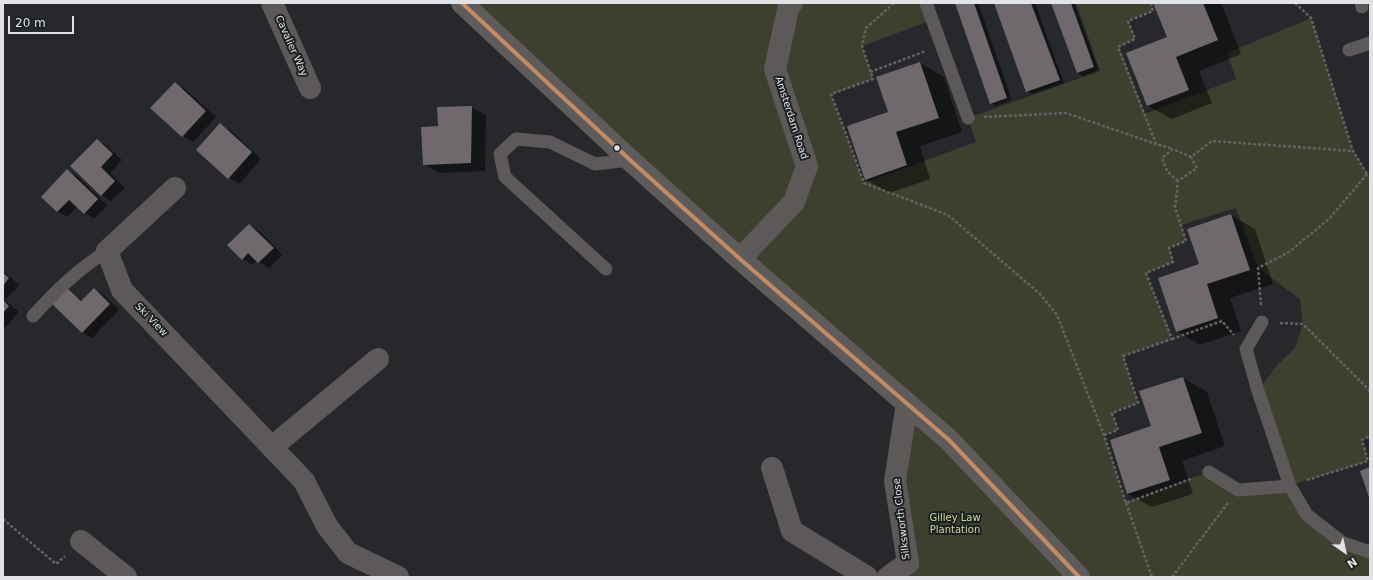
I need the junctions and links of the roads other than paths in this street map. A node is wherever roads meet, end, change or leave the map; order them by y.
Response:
1 (272, 3) edge
2 (462, 3) edge
3 (792, 3) edge
4 (926, 3) edge
5 (1370, 43) edge
6 (1349, 50) dead end
7 (310, 88) dead end
8 (968, 118) road end
9 (630, 160) junction
10 (175, 188) dead end
11 (107, 250) junction
12 (740, 259) junction
13 (606, 269) dead end
14 (33, 316) dead end
15 (1262, 322) road end
16 (378, 359) dead end
17 (907, 403) junction
18 (272, 447) junction
19 (772, 468) dead end
20 (1210, 472) road end
21 (1290, 486) junction
22 (81, 541) road end
23 (1370, 552) edge
24 (126, 577) edge
25 (398, 577) edge
26 (866, 577) edge
27 (888, 577) edge
28 (1079, 577) edge

1 - 7 street, Cavalier Way
2 - 9 street
3 - 12 street, Amsterdam Road
4 - 8 lane
5 - 6 lane
9 - 12 street
9 - 13 lane
10 - 11 street
11 - 14 lane
11 - 18 street, Ski View
12 - 17 street
15 - 21 lane
16 - 18 street
17 - 27 street, Silksworth Close
17 - 28 street
18 - 25 street, Ski View
19 - 26 street
20 - 21 lane
21 - 23 lane
22 - 24 street

